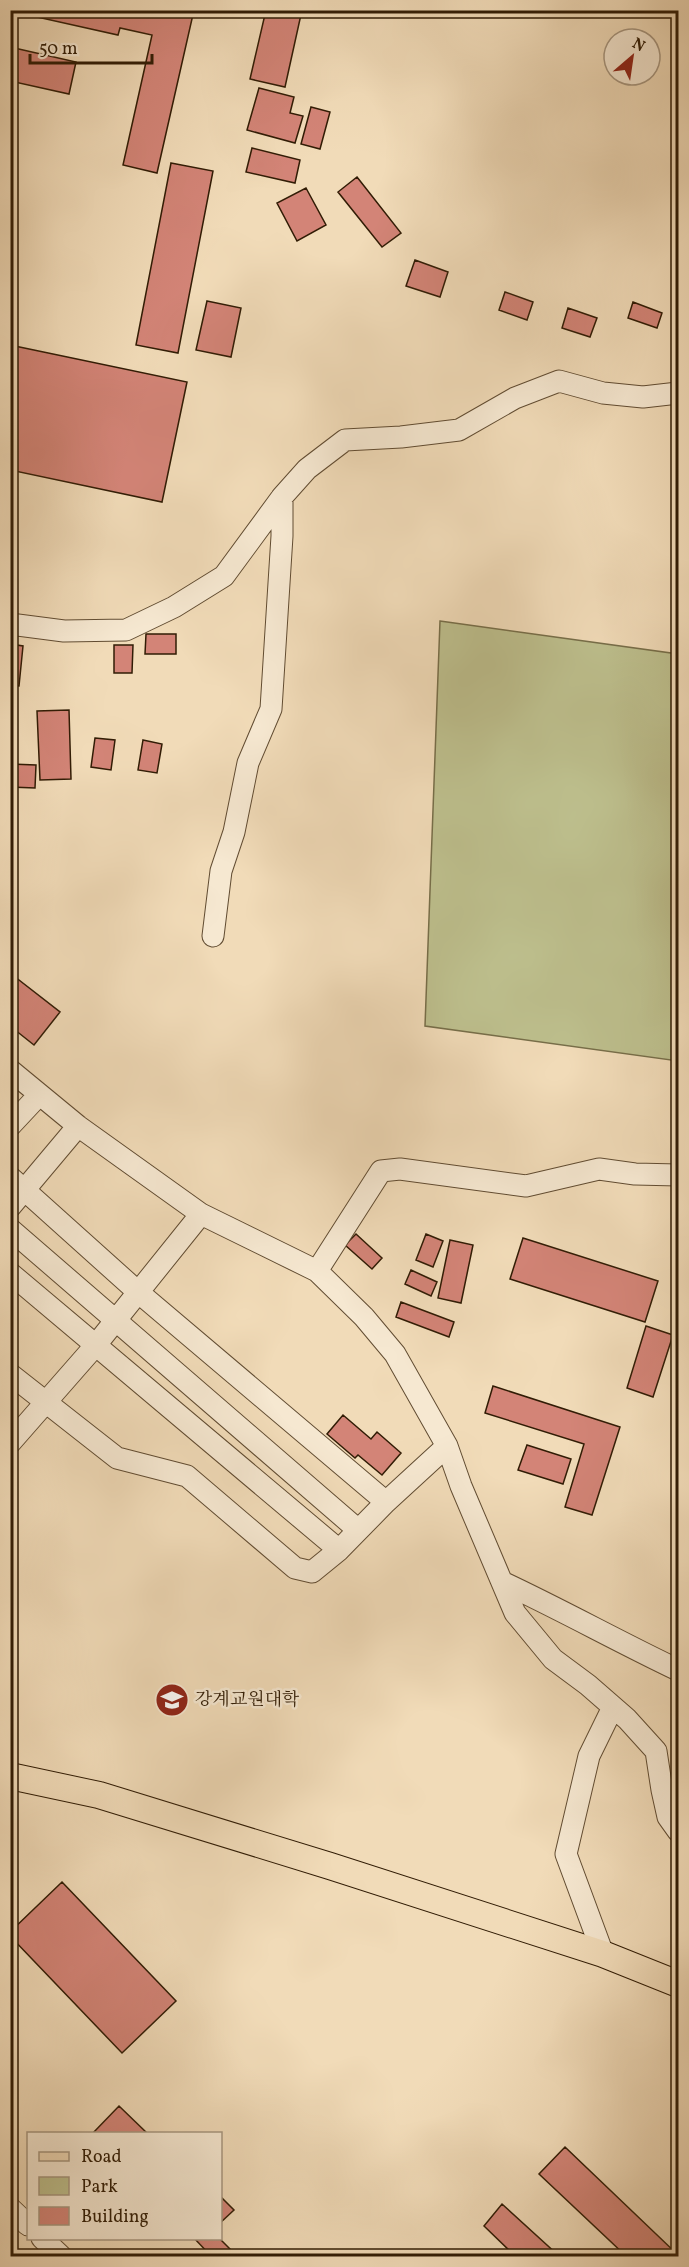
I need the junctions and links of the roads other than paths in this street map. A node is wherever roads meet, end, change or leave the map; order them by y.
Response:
1 (678, 393) edge
2 (282, 497) junction
3 (10, 624) edge
4 (213, 936) dead end
5 (10, 1070) edge
6 (39, 1095) junction
7 (10, 1126) edge
8 (78, 1126) junction
9 (678, 1175) edge
10 (18, 1183) edge
11 (10, 1207) edge
12 (201, 1214) junction
13 (10, 1229) edge
14 (318, 1271) junction
15 (10, 1273) edge
16 (138, 1292) junction
17 (116, 1321) junction
18 (95, 1346) junction
19 (10, 1374) edge
20 (45, 1403) junction
21 (10, 1443) edge
22 (447, 1446) junction
23 (386, 1502) junction
24 (357, 1529) junction
25 (339, 1550) junction
26 (502, 1582) junction
27 (678, 1670) edge
28 (613, 1707) junction
29 (10, 1776) edge
30 (678, 1831) edge
31 (603, 1954) junction
32 (678, 1984) edge
33 (10, 2208) edge
34 (27, 2224) edge
35 (44, 2240) edge
36 (61, 2256) edge

1 - 2 street
2 - 3 street
2 - 4 street
5 - 6 street
6 - 7 street
6 - 8 street
8 - 10 street
8 - 12 street
9 - 14 street
10 - 11 street
10 - 16 street
12 - 14 street
12 - 16 street
13 - 17 street
14 - 22 street
15 - 18 street
16 - 17 street
16 - 23 street
17 - 18 street
17 - 24 street
18 - 20 street
18 - 25 street
19 - 20 street
20 - 21 street
20 - 25 street
22 - 23 street
22 - 26 street
23 - 24 street
24 - 25 street
26 - 27 street
26 - 28 street
28 - 30 street
28 - 31 street
29 - 31 main road
31 - 32 main road
33 - 34 street
35 - 36 street

